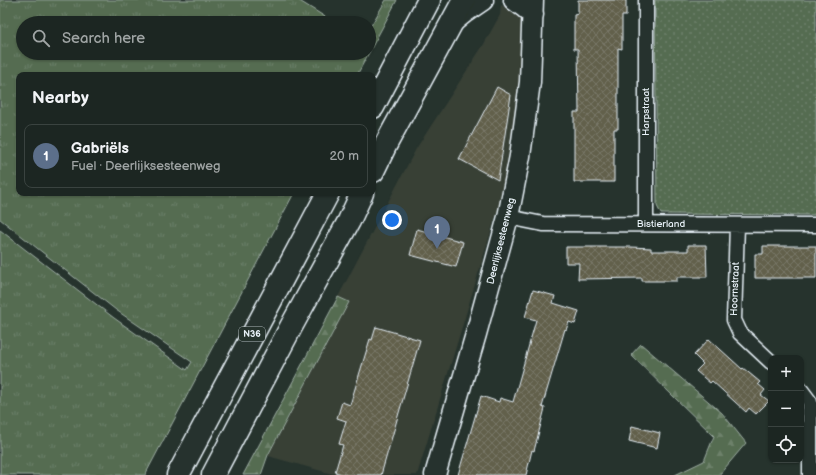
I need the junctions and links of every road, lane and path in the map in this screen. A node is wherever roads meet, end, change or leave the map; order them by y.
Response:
1 (429, 0) edge
2 (464, 0) edge
3 (483, 0) edge
4 (514, 0) edge
5 (646, 0) edge
6 (533, 7) edge
7 (452, 22) junction
8 (376, 101) edge
9 (376, 165) edge
10 (326, 196) edge
11 (361, 196) edge
12 (508, 217) junction
13 (646, 224) junction
14 (737, 225) junction
15 (816, 225) edge
16 (768, 359) edge
17 (802, 391) edge
18 (178, 475) edge
19 (213, 475) edge
20 (435, 475) edge
21 (810, 475) edge

1 - 8 main road
2 - 7 main road
3 - 7 main road
4 - 6 main road
5 - 13 street, Harpstraat
6 - 12 main road, Deerlijksesteenweg
7 - 9 main road
10 - 18 main road, N36
11 - 19 main road
12 - 13 street, Bistierland
12 - 20 main road, Deerlijksesteenweg
13 - 14 street, Bistierland
14 - 15 street, Bistierland
14 - 16 street, Hoornstraat
17 - 21 street

